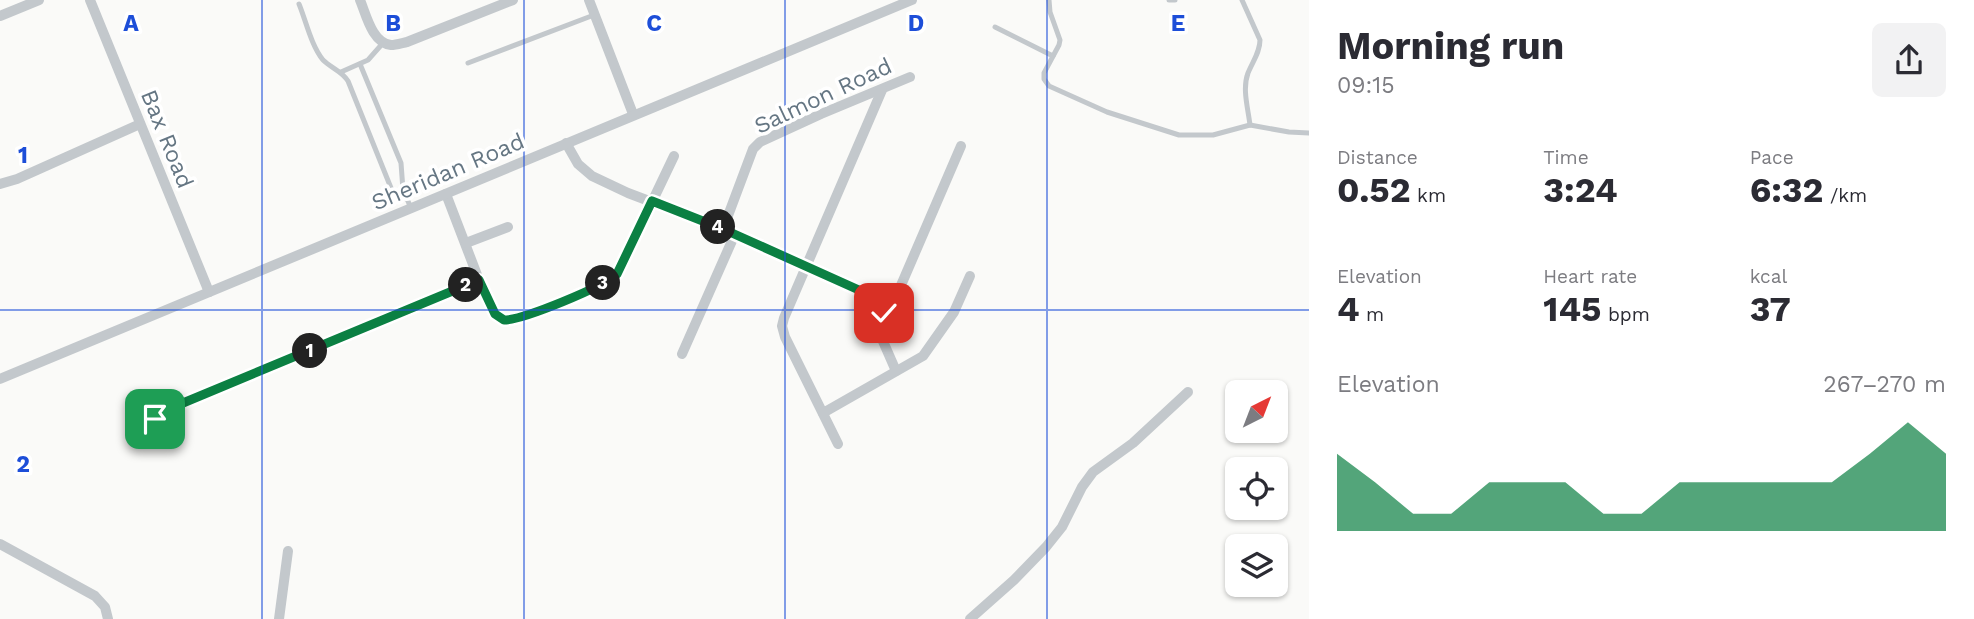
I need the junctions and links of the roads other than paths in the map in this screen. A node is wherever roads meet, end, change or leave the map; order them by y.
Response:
1 (40, 0) edge
2 (90, 0) edge
3 (360, 0) edge
4 (513, 0) edge
5 (589, 0) edge
6 (912, 0) edge
7 (1049, 0) edge
8 (1169, 0) edge
9 (1175, 0) edge
10 (1241, 0) edge
11 (299, 4) dead end
12 (594, 15) junction
13 (0, 16) edge
14 (995, 27) dead end
15 (383, 43) junction
16 (1053, 56) junction
17 (468, 63) dead end
18 (360, 64) junction
19 (341, 72) junction
20 (910, 77) dead end
21 (882, 90) junction
22 (633, 114) junction
23 (141, 124) junction
24 (1250, 125) junction
25 (1309, 133) edge
26 (566, 143) junction
27 (961, 146) dead end
28 (674, 156) dead end
29 (0, 184) edge
30 (403, 190) junction
31 (446, 194) junction
32 (652, 201) junction
33 (411, 209) junction
34 (508, 227) dead end
35 (723, 229) junction
36 (735, 234) junction
37 (466, 243) junction
38 (805, 267) junction
39 (970, 276) dead end
40 (479, 280) junction
41 (209, 292) junction
42 (890, 304) junction
43 (682, 354) dead end
44 (896, 371) junction
45 (0, 379) edge
46 (1188, 392) dead end
47 (823, 413) junction
48 (141, 432) dead end
49 (838, 444) dead end
50 (0, 544) edge
51 (288, 551) dead end
52 (975, 617) edge
53 (108, 619) edge
54 (279, 619) edge

1 - 13 street
2 - 23 street, Bax Road
3 - 15 street
4 - 15 street
5 - 12 street
6 - 22 street, Sheridan Road
7 - 16 lane
8 - 9 lane
10 - 24 lane
11 - 19 lane
12 - 17 lane
12 - 22 street
14 - 16 lane
15 - 18 lane
16 - 24 lane
18 - 19 lane
18 - 30 lane
19 - 30 lane
20 - 21 street, Salmon Road
21 - 35 street, Salmon Road
21 - 38 street
22 - 26 street, Sheridan Road
23 - 29 street
23 - 41 street, Bax Road
24 - 25 lane
26 - 31 street, Sheridan Road
26 - 32 street
27 - 42 street
28 - 32 street
30 - 33 lane
31 - 33 street, Sheridan Road
31 - 37 street
32 - 35 street
32 - 40 street
33 - 41 street, Sheridan Road
34 - 37 street
35 - 36 street
36 - 38 street
36 - 43 street
37 - 40 street
38 - 42 street
38 - 47 street
39 - 44 street
40 - 48 street
41 - 45 street, Sheridan Road
42 - 44 street
44 - 47 street
46 - 52 street
47 - 49 street
50 - 53 street
51 - 54 street

